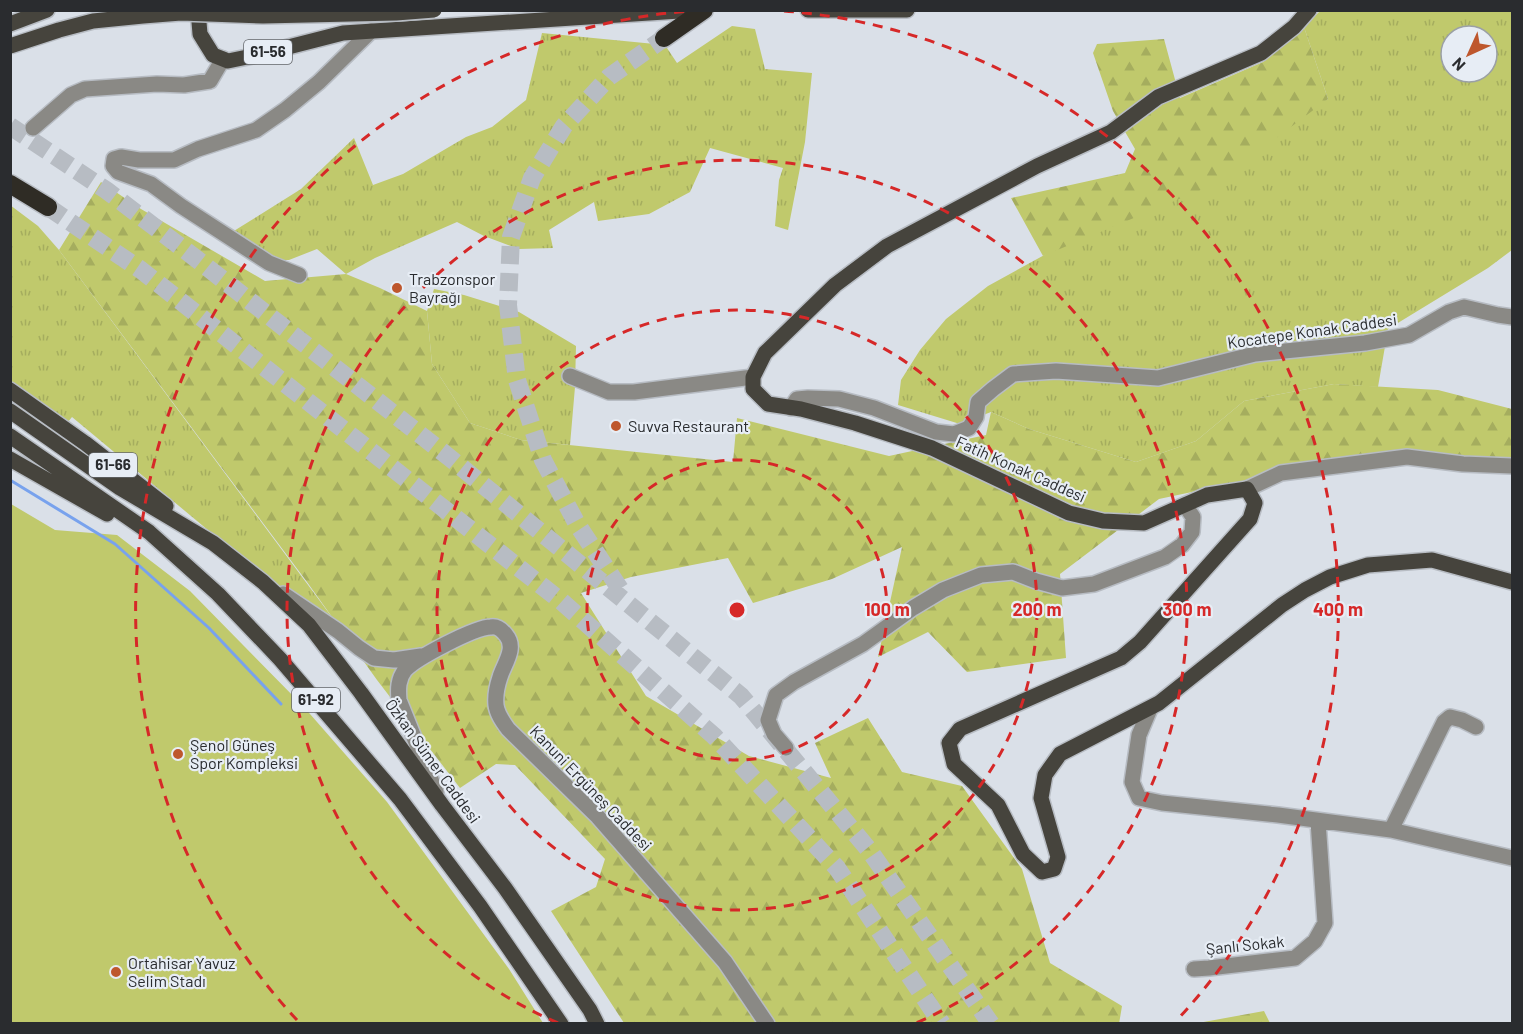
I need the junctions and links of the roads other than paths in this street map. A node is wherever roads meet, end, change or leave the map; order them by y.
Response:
1 (47, 10) edge
2 (198, 10) edge
3 (434, 10) edge
4 (695, 10) edge
5 (704, 10) edge
6 (808, 10) edge
7 (907, 10) edge
8 (1309, 10) edge
9 (841, 11) edge
10 (10, 24) edge
11 (371, 31) junction
12 (664, 38) tunnel mouth
13 (10, 46) edge
14 (223, 60) junction
15 (33, 128) dead end
16 (10, 184) edge
17 (48, 207) tunnel mouth
18 (299, 275) dead end
19 (1512, 317) edge
20 (570, 376) dead end
21 (753, 377) junction
22 (10, 390) edge
23 (791, 408) junction
24 (10, 411) edge
25 (10, 435) edge
26 (10, 459) edge
27 (1512, 466) edge
28 (1247, 489) junction
29 (1185, 505) junction
30 (213, 543) junction
31 (263, 582) junction
32 (1512, 582) edge
33 (218, 594) junction
34 (424, 656) junction
35 (1150, 709) junction
36 (1476, 728) dead end
37 (786, 748) dead end
38 (442, 806) junction
39 (1318, 821) junction
40 (1391, 830) junction
41 (1512, 858) edge
42 (1194, 969) dead end
43 (561, 1023) edge
44 (597, 1023) edge
45 (767, 1023) edge

1 - 10 main road
2 - 14 main road, 61-56
3 - 13 main road, bridge
4 - 11 main road, 61-56
5 - 12 highway
6 - 9 main road
7 - 9 main road
8 - 21 main road
11 - 14 main road, 61-56
11 - 18 street
14 - 15 street
16 - 17 highway
19 - 23 street, Kocatepe Konak Caddesi
20 - 21 street
21 - 23 main road, Fatih Konak Caddesi
22 - 30 main road, Özkan Sümer Caddesi / 61-66
23 - 29 main road, Fatih Konak Caddesi
24 - 30 main road, Özkan Sümer Caddesi / 61-92
25 - 33 main road, 61-92
26 - 33 main road, 61-92
27 - 28 street
28 - 29 main road, Fatih Konak Caddesi
28 - 35 main road
29 - 37 street
30 - 31 main road, Özkan Sümer Caddesi / 61-92
31 - 34 street
31 - 38 main road, Özkan Sümer Caddesi / 61-92
32 - 35 main road
33 - 43 main road, 61-92
34 - 38 street
34 - 45 street, Kanuni Ergüneş Caddesi
35 - 39 street
36 - 40 street
38 - 44 main road, Özkan Sümer Caddesi / 61-92
39 - 40 street
39 - 42 street, Şanlı Sokak
40 - 41 street

